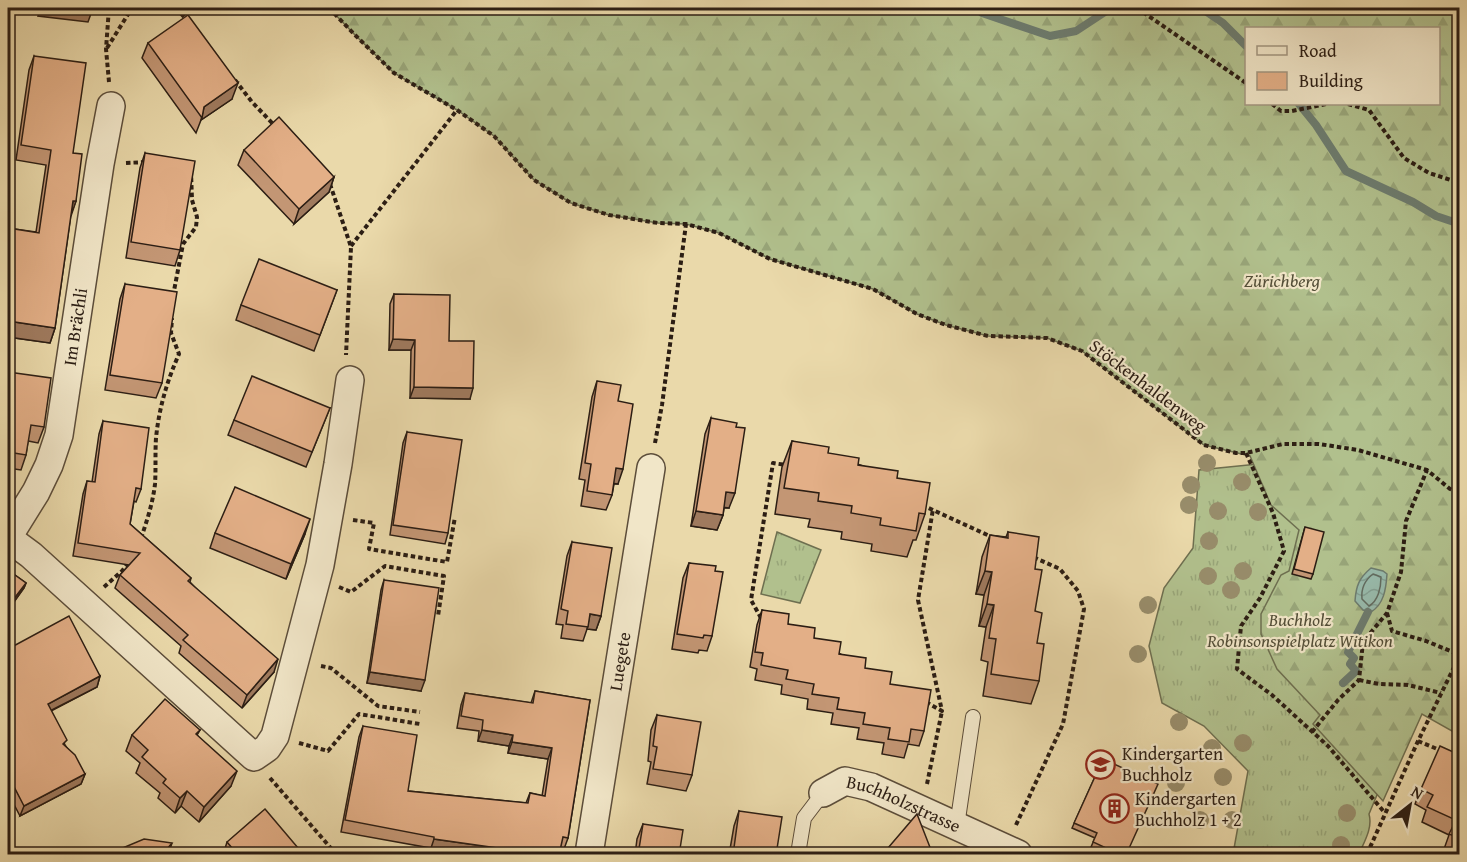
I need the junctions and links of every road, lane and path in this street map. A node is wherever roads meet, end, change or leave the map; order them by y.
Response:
1 (109, 8) edge
2 (132, 8) edge
3 (177, 8) edge
4 (329, 8) edge
5 (1137, 8) edge
6 (192, 27) edge
7 (106, 49) junction
8 (230, 74) edge
9 (1245, 82) edge
10 (1273, 105) edge
11 (1317, 105) edge
12 (1352, 105) edge
13 (111, 106) joint
14 (457, 110) junction
15 (276, 127) edge
16 (148, 162) edge
17 (100, 164) junction
18 (185, 166) edge
19 (323, 176) edge
20 (1460, 183) edge
21 (686, 224) junction
22 (351, 247) junction
23 (173, 305) edge
24 (172, 314) edge
25 (350, 380) joint
26 (1246, 453) junction
27 (793, 466) edge
28 (651, 468) joint
29 (1427, 470) junction
30 (1460, 493) edge
31 (918, 504) edge
32 (933, 509) junction
33 (455, 517) edge
34 (328, 527) junction
35 (8, 538) edge
36 (996, 539) edge
37 (138, 545) edge
38 (135, 554) edge
39 (1028, 554) edge
40 (320, 566) junction
41 (85, 603) junction
42 (1386, 613) junction
43 (438, 616) edge
44 (763, 622) edge
45 (1460, 655) edge
46 (292, 674) junction
47 (1359, 680) junction
48 (1441, 693) junction
49 (922, 700) edge
50 (942, 711) junction
51 (420, 712) dead end
52 (973, 717) dead end
53 (420, 724) dead end
54 (1312, 732) junction
55 (275, 736) junction
56 (1418, 741) junction
57 (1449, 753) edge
58 (254, 757) junction
59 (822, 792) joint
60 (922, 810) junction
61 (1385, 813) junction
62 (957, 826) junction
63 (1012, 851) edge
64 (336, 855) edge
65 (589, 855) edge
66 (798, 855) edge
67 (1367, 855) edge

1 - 7 path
2 - 7 path
3 - 6 path
4 - 14 path, Stöckenhaldenweg
5 - 9 path
7 - 13 path
8 - 15 path
10 - 11 path
12 - 20 path
13 - 17 street, Im Brächli
14 - 21 path, Stöckenhaldenweg
14 - 22 path
16 - 17 path
17 - 35 street, Im Brächli
18 - 23 path
19 - 22 path
21 - 26 path, Stöckenhaldenweg
21 - 28 path
22 - 25 path
24 - 37 path
25 - 34 street
26 - 29 path, Stöckenhaldenweg
26 - 54 path
27 - 44 path
28 - 65 street, Luegete
29 - 30 path, Stöckenhaldenweg
29 - 42 path
31 - 32 path
32 - 36 path
32 - 50 path
33 - 34 path
34 - 40 street
35 - 41 street, Im Brächli
38 - 41 path
39 - 63 path
40 - 43 path
40 - 46 street
41 - 58 street, Im Brächli
42 - 45 path
42 - 47 path
45 - 48 path
46 - 51 path
46 - 55 street
47 - 48 path
47 - 54 path
48 - 56 path
49 - 50 path
50 - 60 path
52 - 62 lane
53 - 55 path
54 - 61 path
55 - 58 street
56 - 57 path
56 - 61 path
58 - 64 path
59 - 60 street, Buchholzstrasse
59 - 66 lane
60 - 62 street, Buchholzstrasse
61 - 67 path
62 - 63 street, Buchholzstrasse

